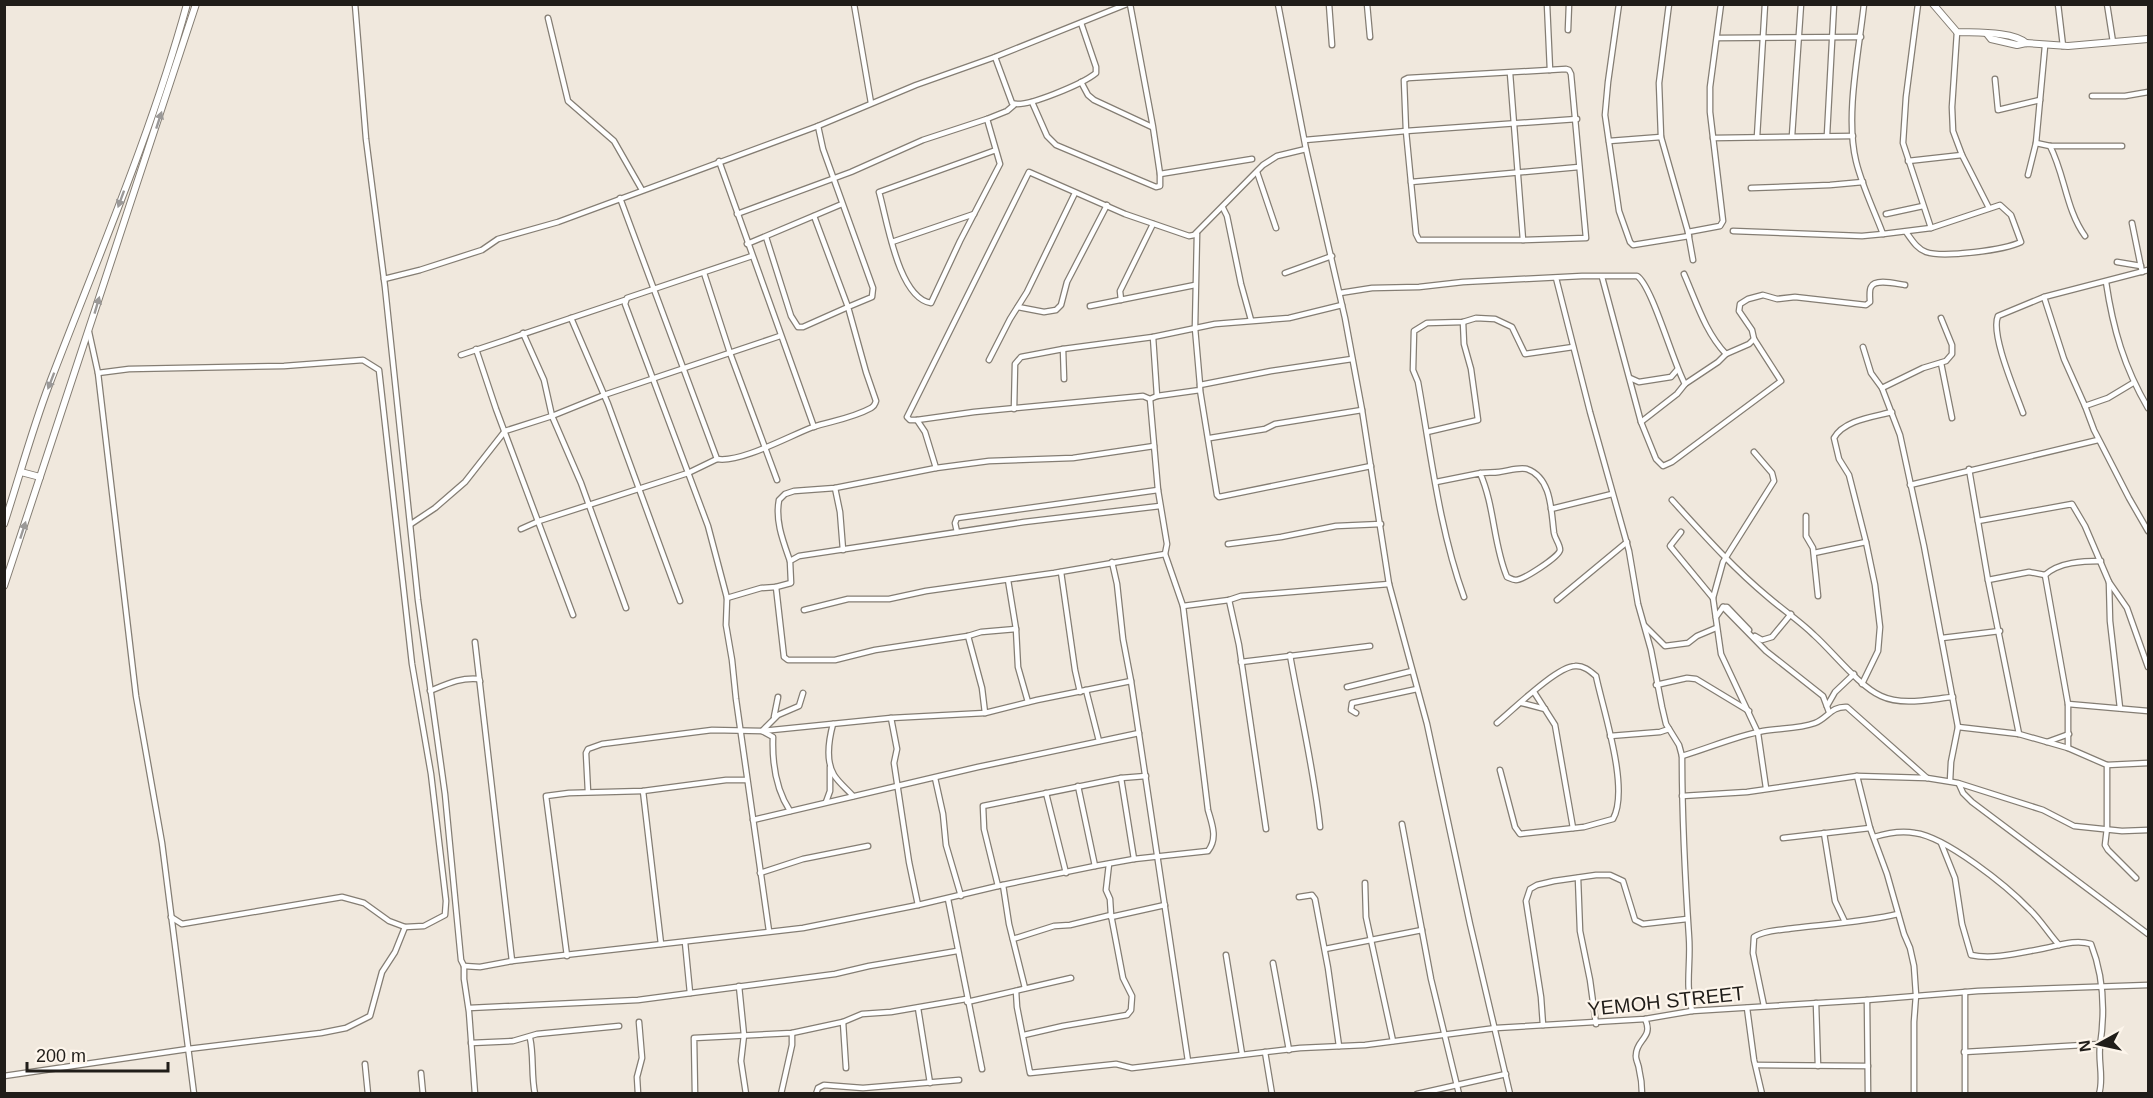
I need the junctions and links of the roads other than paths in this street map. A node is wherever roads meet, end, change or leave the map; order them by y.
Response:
1 (187, 4) edge
2 (196, 4) edge
3 (355, 4) edge
4 (854, 4) edge
5 (1128, 4) edge
6 (1278, 4) edge
7 (1329, 4) edge
8 (1367, 4) edge
9 (1547, 4) edge
10 (1569, 4) edge
11 (1619, 4) edge
12 (1669, 4) edge
13 (1721, 4) edge
14 (1765, 4) edge
15 (1801, 4) edge
16 (1834, 4) edge
17 (1864, 4) edge
18 (1918, 4) edge
19 (1933, 4) edge
20 (2058, 4) edge
21 (2107, 4) edge
22 (548, 18) dead end
23 (1081, 23) junction
24 (1568, 30) dead end
25 (1957, 32) junction
26 (1370, 37) dead end
27 (1762, 37) junction
28 (1799, 37) junction
29 (1832, 37) junction
30 (1861, 37) junction
31 (1717, 38) junction
32 (2148, 39) edge
33 (2113, 42) junction
34 (1332, 45) dead end
35 (2045, 46) junction
36 (2063, 46) junction
37 (995, 57) junction
38 (1550, 70) junction
39 (1510, 73) junction
40 (1995, 79) dead end
41 (1081, 82) junction
42 (2148, 92) edge
43 (2092, 96) dead end
44 (2040, 100) junction
45 (1032, 102) junction
46 (871, 103) junction
47 (1014, 105) junction
48 (987, 119) junction
49 (1577, 119) junction
50 (1514, 124) junction
51 (818, 126) junction
52 (1152, 127) junction
53 (1406, 130) junction
54 (1827, 135) junction
55 (1792, 136) junction
56 (1853, 136) junction
57 (1757, 137) junction
58 (1661, 138) junction
59 (1713, 138) junction
60 (1305, 140) junction
61 (1609, 141) junction
62 (2036, 143) junction
63 (2050, 146) junction
64 (2122, 146) dead end
65 (1306, 149) junction
66 (996, 150) junction
67 (1962, 155) junction
68 (1252, 159) dead end
69 (719, 161) junction
70 (1908, 161) junction
71 (1579, 166) junction
72 (1257, 172) junction
73 (1518, 173) junction
74 (1160, 174) junction
75 (2028, 175) dead end
76 (833, 177) junction
77 (1411, 182) junction
78 (1863, 182) junction
79 (1751, 188) dead end
80 (642, 190) junction
81 (1075, 193) junction
82 (620, 198) junction
83 (843, 204) junction
84 (1107, 205) junction
85 (1923, 206) junction
86 (1223, 208) junction
87 (1989, 208) junction
88 (737, 214) junction
89 (974, 214) junction
90 (1886, 214) dead end
91 (814, 216) junction
92 (2132, 223) dead end
93 (1153, 224) junction
94 (1276, 228) dead end
95 (1931, 228) junction
96 (1733, 231) dead end
97 (1906, 232) junction
98 (1197, 234) junction
99 (1689, 234) junction
100 (1883, 234) junction
101 (2085, 236) dead end
102 (766, 237) junction
103 (1523, 240) junction
104 (892, 242) junction
105 (747, 244) junction
106 (752, 256) junction
107 (1332, 256) junction
108 (1694, 260) dead end
109 (2117, 262) dead end
110 (2141, 269) junction
111 (2148, 270) edge
112 (704, 273) junction
113 (1285, 273) dead end
114 (1684, 274) dead end
115 (1602, 277) junction
116 (1556, 278) junction
117 (384, 279) junction
118 (2106, 282) junction
119 (1195, 285) junction
120 (1905, 285) dead end
121 (652, 289) junction
122 (1340, 293) junction
123 (2044, 297) junction
124 (625, 300) junction
125 (1121, 300) junction
126 (1342, 305) junction
127 (1090, 306) dead end
128 (849, 307) junction
129 (1018, 308) junction
130 (571, 318) junction
131 (1941, 318) dead end
132 (1251, 320) junction
133 (1463, 322) junction
134 (1195, 328) junction
135 (89, 332) junction
136 (523, 333) junction
137 (780, 336) junction
138 (1153, 338) junction
139 (1754, 339) junction
140 (1573, 347) junction
141 (1863, 347) dead end
142 (476, 349) junction
143 (1063, 349) junction
144 (730, 353) junction
145 (1726, 354) junction
146 (461, 355) dead end
147 (1352, 359) junction
148 (989, 360) dead end
149 (1941, 363) junction
150 (682, 369) junction
151 (1677, 370) junction
152 (98, 373) junction
153 (1630, 378) junction
154 (653, 379) junction
155 (1064, 379) dead end
156 (2133, 382) junction
157 (1685, 384) junction
158 (1200, 387) junction
159 (1882, 388) junction
160 (604, 395) junction
161 (1157, 396) junction
162 (1150, 399) junction
163 (2085, 406) junction
164 (2148, 408) edge
165 (1014, 409) junction
166 (1362, 410) junction
167 (1892, 412) junction
168 (2023, 413) dead end
169 (552, 416) junction
170 (1952, 418) dead end
171 (916, 420) junction
172 (1641, 422) junction
173 (814, 427) junction
174 (505, 431) junction
175 (1427, 432) junction
176 (1210, 438) junction
177 (2098, 440) junction
178 (1154, 446) junction
179 (764, 447) junction
180 (1754, 452) dead end
181 (717, 459) junction
182 (1371, 466) junction
183 (936, 468) junction
184 (1969, 469) junction
185 (21, 472) junction
186 (688, 473) junction
187 (1480, 473) junction
188 (40, 477) junction
189 (777, 480) dead end
190 (1436, 482) junction
191 (1910, 485) junction
192 (638, 489) junction
193 (836, 489) junction
194 (1158, 490) junction
195 (1612, 494) junction
196 (1672, 500) dead end
197 (588, 506) junction
198 (1160, 506) junction
199 (1551, 509) junction
200 (1806, 516) dead end
201 (2148, 516) edge
202 (2141, 518) junction
203 (539, 521) junction
204 (1978, 521) junction
205 (4, 524) edge
206 (411, 524) junction
207 (1381, 524) junction
208 (521, 529) dead end
209 (2148, 531) edge
210 (957, 532) junction
211 (1681, 532) dead end
212 (1627, 542) junction
213 (1866, 542) junction
214 (1228, 544) dead end
215 (843, 550) junction
216 (1814, 553) junction
217 (1165, 554) junction
218 (1726, 557) junction
219 (790, 561) junction
220 (2101, 561) junction
221 (1112, 562) junction
222 (1061, 572) junction
223 (2045, 575) junction
224 (1008, 580) junction
225 (1988, 580) junction
226 (2109, 582) junction
227 (1389, 584) junction
228 (4, 586) edge
229 (776, 587) junction
230 (1818, 596) dead end
231 (1464, 597) dead end
232 (727, 598) junction
233 (1713, 598) junction
234 (1229, 600) junction
235 (1557, 600) dead end
236 (680, 601) dead end
237 (1183, 606) junction
238 (1723, 607) junction
239 (626, 608) dead end
240 (804, 610) dead end
241 (1791, 614) junction
242 (573, 615) dead end
243 (1716, 617) junction
244 (1643, 624) junction
245 (1716, 628) junction
246 (1016, 629) junction
247 (2000, 631) junction
248 (968, 636) junction
249 (1942, 638) junction
250 (475, 642) dead end
251 (1370, 646) dead end
252 (1290, 655) junction
253 (1241, 662) junction
254 (2148, 667) edge
255 (1412, 671) junction
256 (1854, 674) junction
257 (1131, 681) junction
258 (480, 684) junction
259 (1862, 684) junction
260 (1656, 686) junction
261 (1347, 687) dead end
262 (1417, 689) junction
263 (1086, 690) junction
264 (430, 691) junction
265 (1080, 692) junction
266 (1534, 692) junction
267 (803, 693) dead end
268 (778, 697) dead end
269 (1953, 697) junction
270 (1028, 702) junction
271 (1522, 703) junction
272 (2068, 704) junction
273 (1827, 706) junction
274 (2120, 708) junction
275 (1545, 709) junction
276 (1749, 711) junction
277 (2148, 711) edge
278 (1829, 712) junction
279 (985, 713) junction
280 (1356, 713) dead end
281 (891, 718) junction
282 (772, 720) junction
283 (1497, 723) dead end
284 (833, 724) junction
285 (1958, 727) junction
286 (1669, 729) junction
287 (740, 730) junction
288 (762, 731) junction
289 (1139, 733) junction
290 (1758, 733) junction
291 (2019, 734) junction
292 (2068, 734) junction
293 (1610, 736) junction
294 (1099, 741) junction
295 (2047, 742) junction
296 (2068, 748) junction
297 (1682, 756) junction
298 (2148, 763) edge
299 (830, 764) junction
300 (2107, 765) junction
301 (1500, 770) dead end
302 (1146, 776) junction
303 (1857, 776) junction
304 (935, 778) junction
305 (1121, 778) junction
306 (1927, 778) junction
307 (747, 780) junction
308 (1950, 781) junction
309 (1958, 783) junction
310 (1078, 786) junction
311 (899, 787) junction
312 (1766, 788) junction
313 (643, 791) junction
314 (588, 792) junction
315 (1046, 793) junction
316 (853, 796) junction
317 (1682, 796) junction
318 (826, 802) junction
319 (789, 811) junction
320 (753, 820) junction
321 (1402, 824) dead end
322 (1320, 827) dead end
323 (1573, 828) junction
324 (1870, 828) junction
325 (2107, 828) junction
326 (1266, 829) dead end
327 (2148, 830) edge
328 (1824, 833) junction
329 (1874, 837) junction
330 (1783, 838) dead end
331 (1941, 843) junction
332 (868, 846) dead end
333 (1158, 857) junction
334 (1134, 859) junction
335 (1109, 864) junction
336 (1095, 866) junction
337 (760, 873) junction
338 (1066, 873) junction
339 (1578, 878) junction
340 (2136, 879) dead end
341 (1365, 883) dead end
342 (1000, 885) junction
343 (960, 896) junction
344 (1299, 897) dead end
345 (948, 899) junction
346 (918, 905) junction
347 (1165, 905) junction
348 (1898, 914) junction
349 (1111, 916) junction
350 (171, 917) junction
351 (1687, 919) junction
352 (1845, 922) junction
353 (405, 927) junction
354 (1422, 930) junction
355 (769, 931) junction
356 (2148, 934) edge
357 (1013, 939) junction
358 (1372, 941) junction
359 (685, 942) junction
360 (661, 944) junction
361 (2059, 945) junction
362 (1325, 949) junction
363 (957, 951) junction
364 (1226, 955) dead end
365 (567, 956) junction
366 (512, 961) junction
367 (1273, 963) dead end
368 (464, 966) junction
369 (1071, 978) dead end
370 (2148, 985) edge
371 (739, 986) junction
372 (2102, 986) junction
373 (1025, 988) junction
374 (1016, 991) junction
375 (1965, 992) junction
376 (690, 993) junction
377 (1916, 995) junction
378 (967, 1000) junction
379 (1867, 1000) junction
380 (1816, 1004) junction
381 (1764, 1006) junction
382 (469, 1008) junction
383 (918, 1008) junction
384 (1747, 1008) junction
385 (1692, 1011) junction
386 (1645, 1019) junction
387 (639, 1022) dead end
388 (843, 1022) junction
389 (1596, 1023) junction
390 (1543, 1025) junction
391 (619, 1026) dead end
392 (1496, 1028) junction
393 (792, 1033) junction
394 (1444, 1034) junction
395 (744, 1035) junction
396 (1023, 1035) junction
397 (530, 1038) junction
398 (1393, 1041) junction
399 (471, 1043) junction
400 (2100, 1044) junction
401 (1339, 1046) junction
402 (188, 1049) junction
403 (1289, 1050) junction
404 (1264, 1052) junction
405 (1964, 1052) junction
406 (1242, 1054) junction
407 (1188, 1061) junction
408 (365, 1064) dead end
409 (1756, 1065) junction
410 (1818, 1065) junction
411 (1868, 1066) junction
412 (846, 1068) dead end
413 (981, 1069) dead end
414 (421, 1073) dead end
415 (1506, 1074) junction
416 (4, 1076) edge
417 (958, 1080) dead end
418 (930, 1083) junction
419 (1457, 1085) junction
420 (848, 1086) junction
421 (194, 1094) edge
422 (368, 1094) edge
423 (423, 1094) edge
424 (475, 1094) edge
425 (534, 1094) edge
426 (638, 1094) edge
427 (695, 1094) edge
428 (746, 1094) edge
429 (782, 1094) edge
430 (816, 1094) edge
431 (849, 1094) edge
432 (1272, 1094) edge
433 (1417, 1094) edge
434 (1459, 1094) edge
435 (1510, 1094) edge
436 (1642, 1094) edge
437 (1762, 1094) edge
438 (1868, 1094) edge
439 (1914, 1094) edge
440 (1965, 1094) edge
441 (2099, 1094) edge

1 -> 185 street
135 -> 2 street
3 - 117 street
4 - 46 street
5 - 23 street
5 - 52 street
6 - 60 street
7 - 34 street
8 - 26 street
9 - 38 street
10 - 24 street
11 - 61 street
12 - 58 street
13 - 31 street
14 - 27 street
15 - 28 street
16 - 29 street
17 - 30 street
18 - 70 street
19 - 25 street
20 - 36 street
21 - 33 street
22 - 80 street
23 - 37 street
23 - 41 street
25 - 35 street
25 - 67 street
27 - 28 street
27 - 31 street
27 - 57 street
28 - 29 street
28 - 55 street
29 - 30 street
29 - 54 street
30 - 56 street
31 - 59 street
32 - 33 street
33 - 36 street
35 - 36 street
35 - 44 street
37 - 46 street
37 - 47 street
38 - 39 street
38 - 49 street
39 - 50 street
39 - 53 street
40 - 44 street
41 - 45 street
41 - 52 street
42 - 43 street
44 - 62 street
45 - 47 street
45 - 74 street
46 - 51 street
47 - 48 street
48 - 66 street
48 - 76 street
49 - 50 street
49 - 71 street
50 - 53 street
50 - 73 street
51 - 69 street
51 - 76 street
52 - 74 street
53 - 60 street
53 - 77 street
54 - 55 street
54 - 56 street
55 - 57 street
56 - 78 street
57 - 59 street
58 - 61 street
58 - 99 street
59 - 99 street
60 - 65 street
61 - 99 street
62 - 63 street
62 - 75 street
63 - 64 street
63 - 101 street
65 - 72 street
65 - 107 street
66 - 89 street
66 - 104 street
67 - 70 street
67 - 87 street
68 - 74 street
69 - 80 street
69 - 88 street
70 - 85 street
71 - 73 street
71 - 103 street
72 - 86 street
72 - 94 street
73 - 77 street
73 - 103 street
76 - 83 street
76 - 88 street
77 - 103 street
78 - 79 street
78 - 100 street
80 - 82 street
81 - 84 street
81 - 129 street
81 - 171 street
82 - 117 street
82 - 121 street
83 - 91 street
83 - 128 street
84 - 93 street
84 - 129 street
85 - 90 street
85 - 95 street
86 - 98 street
86 - 132 street
87 - 95 street
87 - 97 street
88 - 105 street
89 - 104 street
89 - 104 street
91 - 102 street
91 - 128 street
92 - 110 street
93 - 98 street
93 - 125 street
95 - 97 street
96 - 100 street
97 - 100 street
98 - 119 street
99 - 108 street
102 - 105 street
102 - 128 street
105 - 106 street
106 - 112 street
106 - 137 street
107 - 113 street
107 - 122 street
109 - 110 street
110 - 111 street
110 - 118 street
112 - 121 street
112 - 144 street
114 - 145 street
115 - 116 street
115 - 151 street
115 - 153 street
116 - 122 street
116 - 140 street
117 - 206 street
118 - 123 street
118 - 156 street
119 - 125 street
119 - 134 street
120 - 139 street
121 - 124 street
121 - 150 street
122 - 126 street
123 - 163 street
123 - 168 street
124 - 130 street
124 - 154 street
125 - 127 street
126 - 132 street
126 - 147 street
128 - 173 street
129 - 148 street
130 - 136 street
130 - 160 street
131 - 149 street
132 - 134 street
133 - 140 street
133 - 175 street
133 - 175 street
134 - 138 street
134 - 158 street
135 - 152 street
135 - 188 street
136 - 142 street
136 - 169 street
137 - 144 street
137 - 173 street
138 - 143 street
138 - 161 street
139 - 145 street
139 - 172 street
140 - 195 street
141 - 159 street
142 - 146 street
142 - 174 street
143 - 155 street
143 - 165 street
144 - 150 street
144 - 179 street
145 - 157 street
147 - 158 street
147 - 166 street
149 - 159 street
149 - 170 street
150 - 154 street
150 - 181 street
151 - 153 street
151 - 157 street
152 - 350 street
152 - 353 street
153 - 172 street
154 - 160 street
154 - 186 street
156 - 163 street
156 - 164 street
157 - 172 street
158 - 161 street
158 - 176 street
159 - 167 street
160 - 169 street
160 - 192 street
161 - 162 street
162 - 165 street
162 - 178 street
163 - 177 street
165 - 171 street
166 - 176 street
166 - 182 street
167 - 191 street
167 - 213 street
169 - 174 street
169 - 197 street
171 - 183 street
173 - 179 street
174 - 203 street
174 - 206 street
175 - 190 street
176 - 182 street
177 - 184 street
177 - 202 street
178 - 183 street
178 - 194 street
179 - 181 street
179 - 189 street
180 - 218 street
181 - 186 street
182 - 207 street
183 - 193 street
184 - 191 street
184 - 204 street
185 - 188 street
185 - 205 street
186 - 192 street
186 - 232 street
187 - 190 street
187 - 199 street
187 - 199 street
228 -> 188 street
190 - 231 street
191 - 249 street
192 - 197 street
192 - 236 street
193 - 215 street
193 - 219 street
194 - 198 street
194 - 210 street
195 - 199 street
195 - 212 street
196 - 218 street
197 - 203 street
197 - 239 street
198 - 210 street
198 - 217 street
200 - 216 street
201 - 202 street
202 - 209 street
203 - 208 street
203 - 242 street
204 - 220 street
204 - 225 street
206 - 264 street
207 - 214 street
207 - 227 street
210 - 215 street
211 - 233 street
212 - 235 street
212 - 244 street
213 - 216 street
213 - 259 street
215 - 219 street
216 - 230 street
217 - 221 street
217 - 237 street
218 - 233 street
218 - 241 street
219 - 229 street
220 - 223 street
220 - 226 street
221 - 222 street
221 - 257 street
222 - 224 street
222 - 265 street
223 - 225 street
223 - 272 street
224 - 240 street
224 - 246 street
225 - 247 street
226 - 254 street
226 - 274 street
227 - 234 street
227 - 255 street
229 - 232 street
229 - 248 street
232 - 287 street
233 - 243 street
234 - 237 street
234 - 253 street
237 - 333 street
238 - 241 street
238 - 243 street
238 - 273 street
241 - 256 street
243 - 245 street
244 - 245 street
244 - 260 street
245 - 276 street
246 - 248 street
246 - 270 street
247 - 249 street
247 - 291 street
248 - 279 street
249 - 269 street
250 - 258 street
251 - 252 street
252 - 253 street
252 - 322 street
253 - 326 street
255 - 261 street
255 - 262 street
256 - 259 street
256 - 273 street
257 - 263 street
257 - 289 street
258 - 264 street
258 - 366 street
259 - 269 street
260 - 276 street
260 - 286 street
262 - 280 street
262 - 392 street
263 - 265 street
263 - 294 street
264 - 368 street
265 - 270 street
266 - 271 street
266 - 275 street
266 - 293 street
267 - 282 street
268 - 282 street
269 - 285 street
270 - 279 street
271 - 275 street
271 - 283 street
272 - 274 street
272 - 292 street
273 - 278 street
274 - 277 street
275 - 323 street
276 - 290 street
278 - 290 street
278 - 306 street
279 - 281 street
281 - 284 street
281 - 311 street
282 - 288 street
284 - 288 street
284 - 299 street
285 - 291 street
285 - 308 street
286 - 293 street
286 - 297 street
287 - 288 street
287 - 307 street
287 - 314 street
288 - 319 street
289 - 294 street
289 - 302 street
290 - 297 street
290 - 312 street
291 - 295 street
292 - 295 street
292 - 296 street
293 - 323 street
294 - 304 street
295 - 296 street
296 - 300 street
297 - 317 street
298 - 300 street
299 - 316 street
299 - 318 street
300 - 325 street
301 - 323 street
302 - 305 street
302 - 333 street
303 - 306 street
303 - 312 street
303 - 324 street
304 - 311 street
304 - 343 street
305 - 310 street
305 - 334 street
306 - 308 street
307 - 313 street
307 - 320 street
308 - 309 street
309 - 325 street
309 - 356 street
310 - 315 street
310 - 336 street
311 - 316 street
311 - 346 street
312 - 317 street
313 - 314 street
313 - 360 street
314 - 365 street
315 - 338 street
315 - 342 street
316 - 318 street
317 - 351 street
318 - 319 street
319 - 320 street
320 - 337 street
321 - 354 street
324 - 328 street
324 - 329 street
325 - 327 street
325 - 340 street
328 - 330 street
328 - 352 street
329 - 331 street
329 - 348 street
331 - 361 street
331 - 361 street
332 - 337 street
333 - 334 street
333 - 347 street
334 - 335 street
335 - 336 street
335 - 349 street
336 - 338 street
337 - 355 street
338 - 342 street
339 - 351 street
339 - 389 street
339 - 390 street
341 - 358 street
342 - 343 street
342 - 357 street
343 - 345 street
344 - 362 street
345 - 346 street
345 - 363 street
346 - 355 street
347 - 349 street
347 - 407 street
348 - 352 street
348 - 377 street
349 - 357 street
349 - 396 street
350 - 353 street
350 - 402 street
351 - 385 street
352 - 381 street
353 - 402 street
354 - 358 street
354 - 394 street
355 - 359 street
357 - 373 street
358 - 362 street
358 - 398 street
359 - 360 street
359 - 376 street
360 - 365 street
361 - 372 street
362 - 401 street
363 - 371 street
363 - 378 street
364 - 406 street
365 - 366 street
366 - 368 street
367 - 403 street
368 - 382 street
369 - 373 street
370 - 372 street, YEMOH STREET
371 - 376 street
371 - 395 street
372 - 375 street, YEMOH STREET
372 - 400 street
373 - 374 street
374 - 378 street
374 - 396 street
375 - 377 street, YEMOH STREET
375 - 405 street
376 - 382 street
377 - 379 street, YEMOH STREET
377 - 439 street
378 - 383 street
378 - 413 street
379 - 380 street, YEMOH STREET
379 - 411 street
380 - 381 street, YEMOH STREET
380 - 410 street
381 - 384 street, YEMOH STREET
382 - 399 street
383 - 388 street
383 - 418 street
384 - 385 street, YEMOH STREET
384 - 409 street
385 - 386 street, YEMOH STREET
386 - 389 street, YEMOH STREET
386 - 436 street
387 - 426 street
388 - 393 street
388 - 412 street
389 - 390 street, YEMOH STREET
390 - 392 street, YEMOH STREET
391 - 397 street
392 - 394 street, YEMOH STREET
392 - 415 street
393 - 395 street
393 - 429 street
394 - 398 street, YEMOH STREET
394 - 419 street
395 - 427 street
395 - 428 street
396 - 407 street, YEMOH STREET
397 - 399 street
397 - 425 street
398 - 401 street, YEMOH STREET
399 - 424 street
400 - 405 street
400 - 441 street
401 - 403 street, YEMOH STREET
402 - 416 street
402 - 421 street
403 - 404 street, YEMOH STREET
404 - 406 street, YEMOH STREET
404 - 432 street
405 - 440 street
406 - 407 street, YEMOH STREET
408 - 422 street
409 - 410 street
409 - 437 street
410 - 411 street
411 - 438 street
414 - 423 street
415 - 419 street
415 - 435 street
417 - 418 street
418 - 420 street
419 - 433 street
419 - 434 street
420 - 430 street
420 - 431 street

